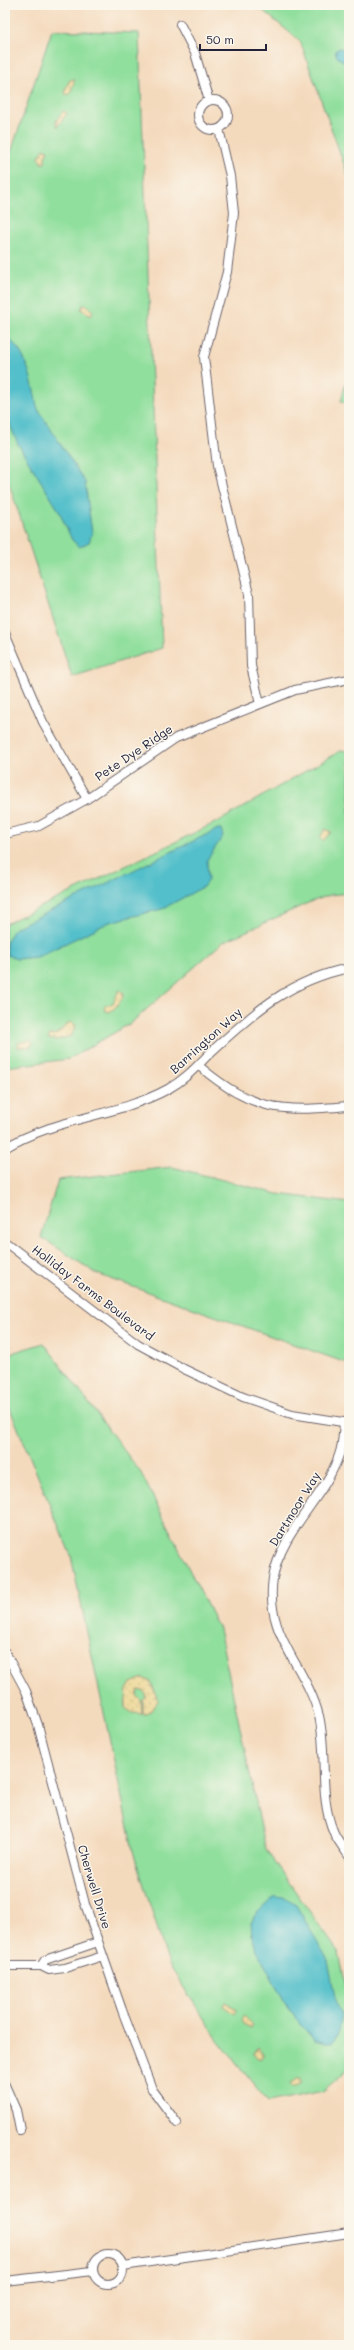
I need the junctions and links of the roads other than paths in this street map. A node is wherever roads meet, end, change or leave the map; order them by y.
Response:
1 (180, 24) dead end
2 (209, 101) junction
3 (219, 129) junction
4 (5, 633) edge
5 (349, 679) edge
6 (260, 704) junction
7 (87, 799) junction
8 (5, 834) edge
9 (349, 968) edge
10 (199, 1066) junction
11 (349, 1106) edge
12 (5, 1148) edge
13 (5, 1242) edge
14 (347, 1423) edge
15 (5, 1652) edge
16 (349, 1856) edge
17 (98, 1942) junction
18 (103, 1956) junction
19 (5, 1966) edge
20 (41, 1966) junction
21 (5, 2084) edge
22 (177, 2123) dead end
23 (20, 2130) dead end
24 (349, 2234) edge
25 (123, 2266) junction
26 (93, 2271) junction
27 (5, 2281) edge

1 - 2 street
2 - 3 street
2 - 3 street
3 - 6 street
4 - 7 street
5 - 6 street, Pete Dye Ridge
6 - 7 street, Pete Dye Ridge
7 - 8 street, Pete Dye Ridge
9 - 10 street, Barrington Way
10 - 11 street
10 - 12 street, Barrington Way
13 - 14 street, Holliday Farms Boulevard
14 - 16 street, Dartmoor Way
15 - 17 street, Cherwell Drive
17 - 18 street, Cherwell Drive
17 - 20 street
18 - 20 street
18 - 22 street, Cherwell Drive
19 - 20 street
21 - 23 street
24 - 25 street
25 - 26 street
25 - 26 street
26 - 27 street

